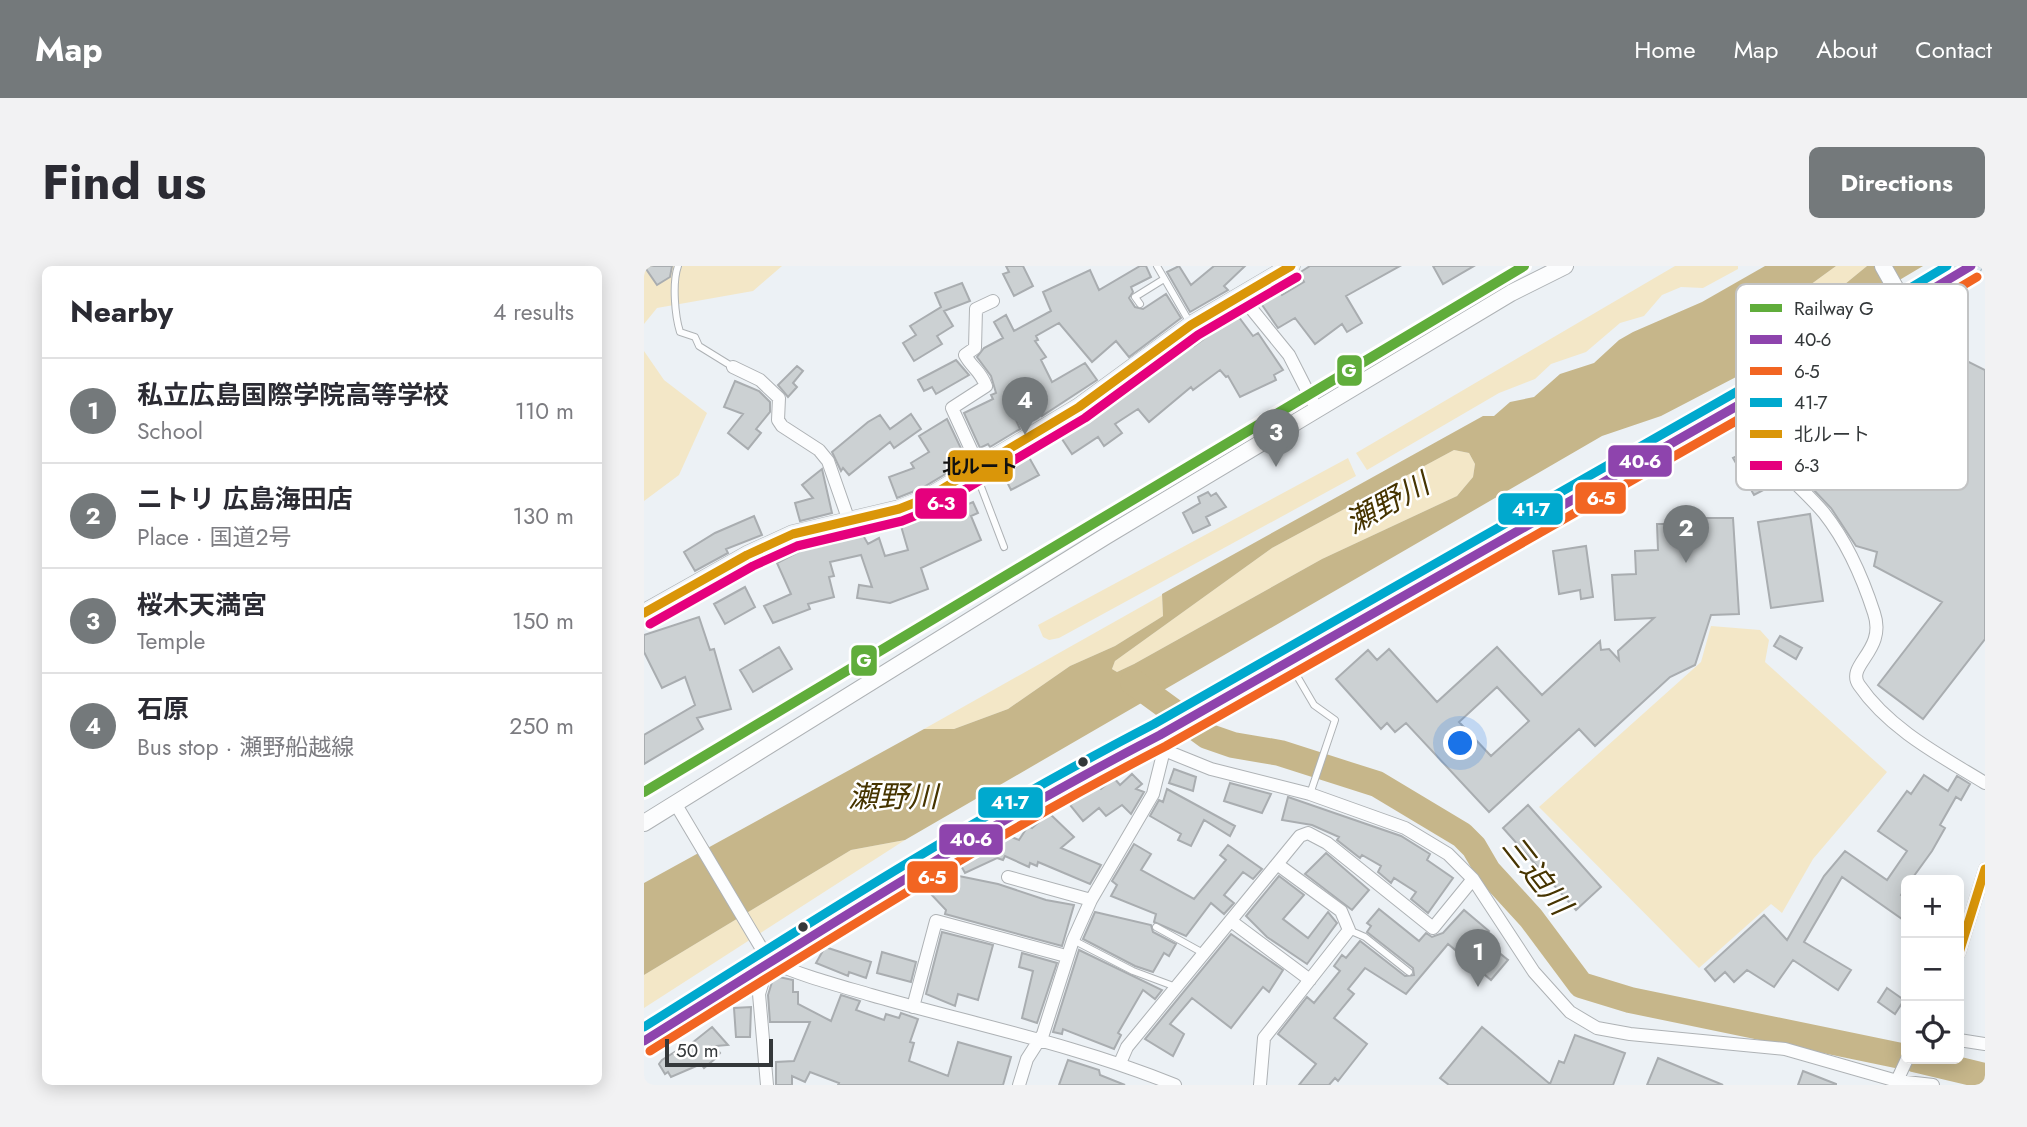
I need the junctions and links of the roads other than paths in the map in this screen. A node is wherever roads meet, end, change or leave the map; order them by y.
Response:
1 (678, 266) edge
2 (1157, 266) edge
3 (1291, 266) edge
4 (1565, 266) edge
5 (1883, 266) edge
6 (1971, 266) edge
7 (1164, 279) junction
8 (1893, 284) edge
9 (1942, 284) edge
10 (1241, 296) junction
11 (993, 301) dead end
12 (1140, 304) dead end
13 (1191, 325) junction
14 (733, 367) joint
15 (1736, 407) edge
16 (1317, 410) junction
17 (977, 468) junction
18 (1802, 490) edge
19 (849, 521) junction
20 (1004, 547) dead end
21 (644, 613) edge
22 (1288, 662) junction
23 (1159, 741) junction
24 (1985, 783) edge
25 (1312, 790) junction
26 (675, 803) junction
27 (644, 823) edge
28 (1278, 864) junction
29 (1985, 869) edge
30 (1008, 877) dead end
31 (1473, 879) junction
32 (1091, 900) junction
33 (1231, 921) junction
34 (1156, 927) dead end
35 (1349, 930) junction
36 (1964, 938) edge
37 (1073, 940) junction
38 (765, 953) junction
39 (1203, 953) junction
40 (1066, 956) junction
41 (1409, 972) dead end
42 (1310, 980) junction
43 (1176, 987) junction
44 (913, 1007) junction
45 (644, 1041) edge
46 (1038, 1041) junction
47 (1964, 1041) edge
48 (1985, 1044) edge
49 (1120, 1063) junction
50 (1901, 1073) edge
51 (767, 1085) edge
52 (1019, 1085) edge
53 (1175, 1085) edge
54 (1260, 1085) edge
55 (1933, 1085) edge

1 - 14 lane
2 - 7 lane
3 - 10 main road
4 - 16 street
5 - 8 street
6 - 9 highway
7 - 12 lane
7 - 13 lane
10 - 13 main road
10 - 16 street
11 - 17 street
13 - 17 main road
14 - 19 street
15 - 22 highway
16 - 26 street
17 - 19 main road
17 - 20 lane
18 - 24 street
19 - 21 main road
22 - 23 highway
22 - 25 lane
23 - 25 street
23 - 32 street
23 - 38 highway
25 - 31 street
26 - 27 street
26 - 38 street
28 - 31 street
28 - 33 street
28 - 35 street
29 - 36 street
30 - 32 street
31 - 50 street
32 - 37 street
33 - 39 street
33 - 42 street
34 - 39 lane
35 - 41 lane
35 - 42 street
37 - 40 street
37 - 43 lane
38 - 44 street
38 - 45 highway
38 - 51 street
39 - 43 street
40 - 44 street
40 - 46 street
42 - 54 street
43 - 49 street
44 - 46 street
46 - 49 street
46 - 52 street
47 - 48 street
49 - 53 street
50 - 55 street

